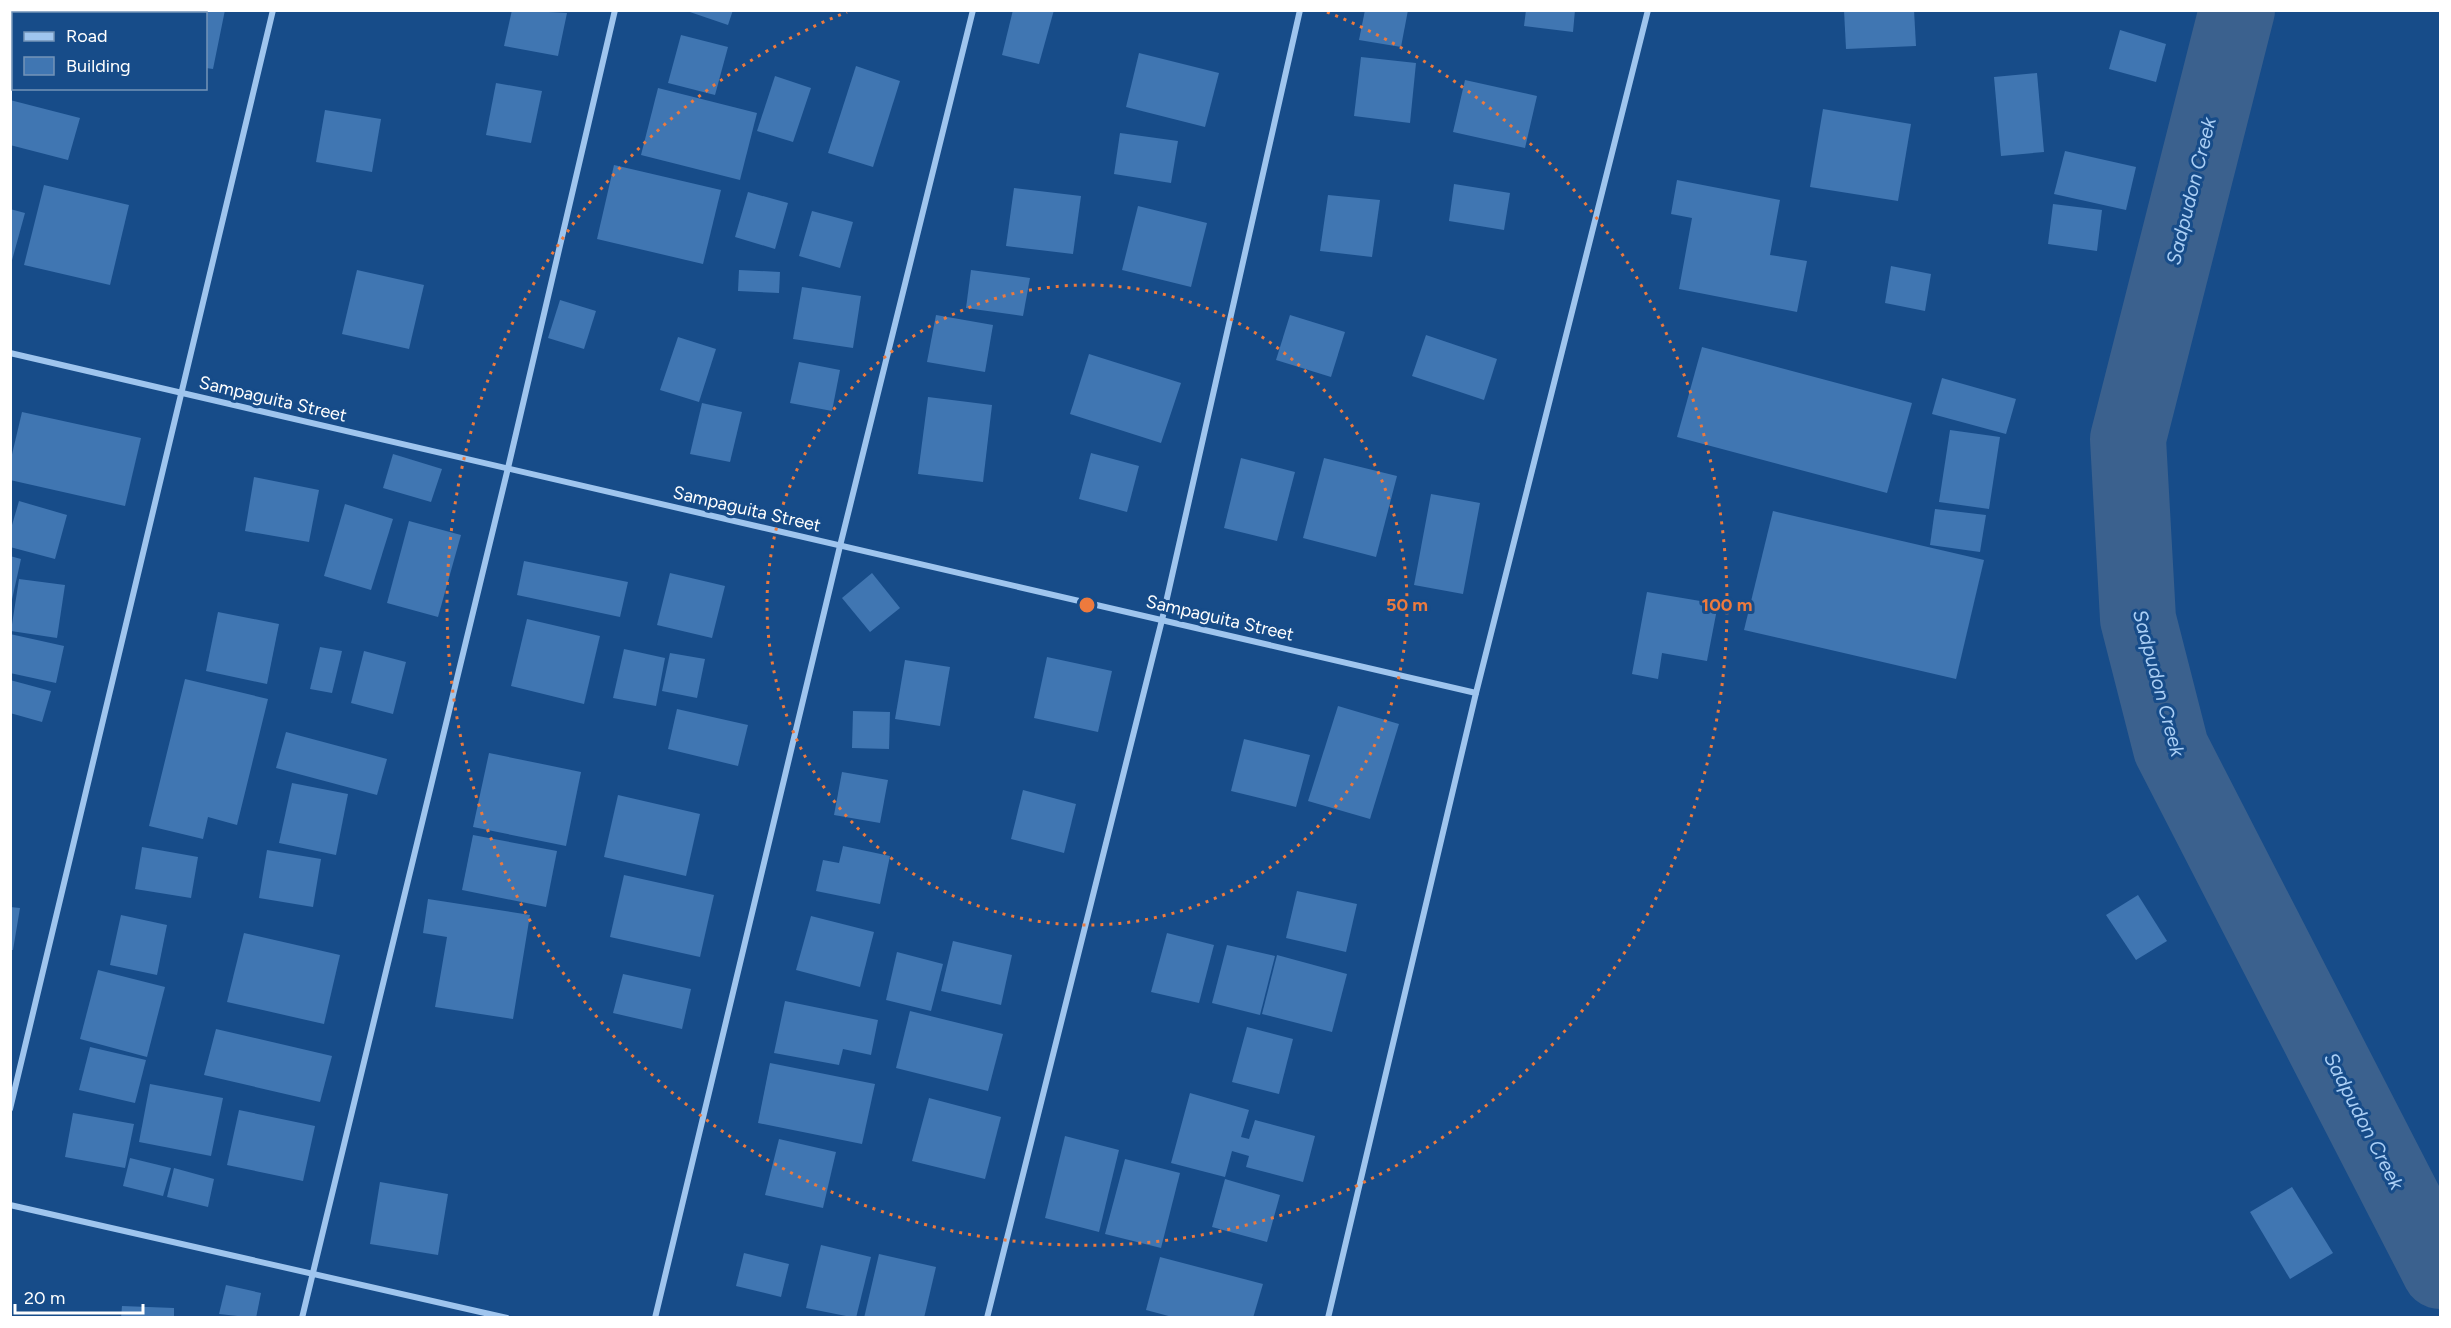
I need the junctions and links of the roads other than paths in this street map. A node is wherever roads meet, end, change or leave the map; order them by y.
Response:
1 (273, 10) edge
2 (615, 10) edge
3 (973, 10) edge
4 (1300, 10) edge
5 (1648, 10) edge
6 (10, 353) edge
7 (181, 393) junction
8 (508, 468) junction
9 (840, 546) junction
10 (1161, 620) junction
11 (1476, 693) junction
12 (10, 1109) edge
13 (10, 1204) edge
14 (312, 1273) junction
15 (302, 1317) edge
16 (507, 1317) edge
17 (655, 1317) edge
18 (987, 1317) edge
19 (1328, 1317) edge

1 - 7 street
2 - 8 street
3 - 9 street
4 - 10 street
5 - 11 street
6 - 7 street, Sampaguita Street
7 - 8 street, Sampaguita Street
7 - 12 street
8 - 9 street, Sampaguita Street
8 - 14 street
9 - 10 street, Sampaguita Street
9 - 17 street
10 - 11 street, Sampaguita Street
10 - 18 street
11 - 19 street
13 - 14 street
14 - 15 street
14 - 16 street

